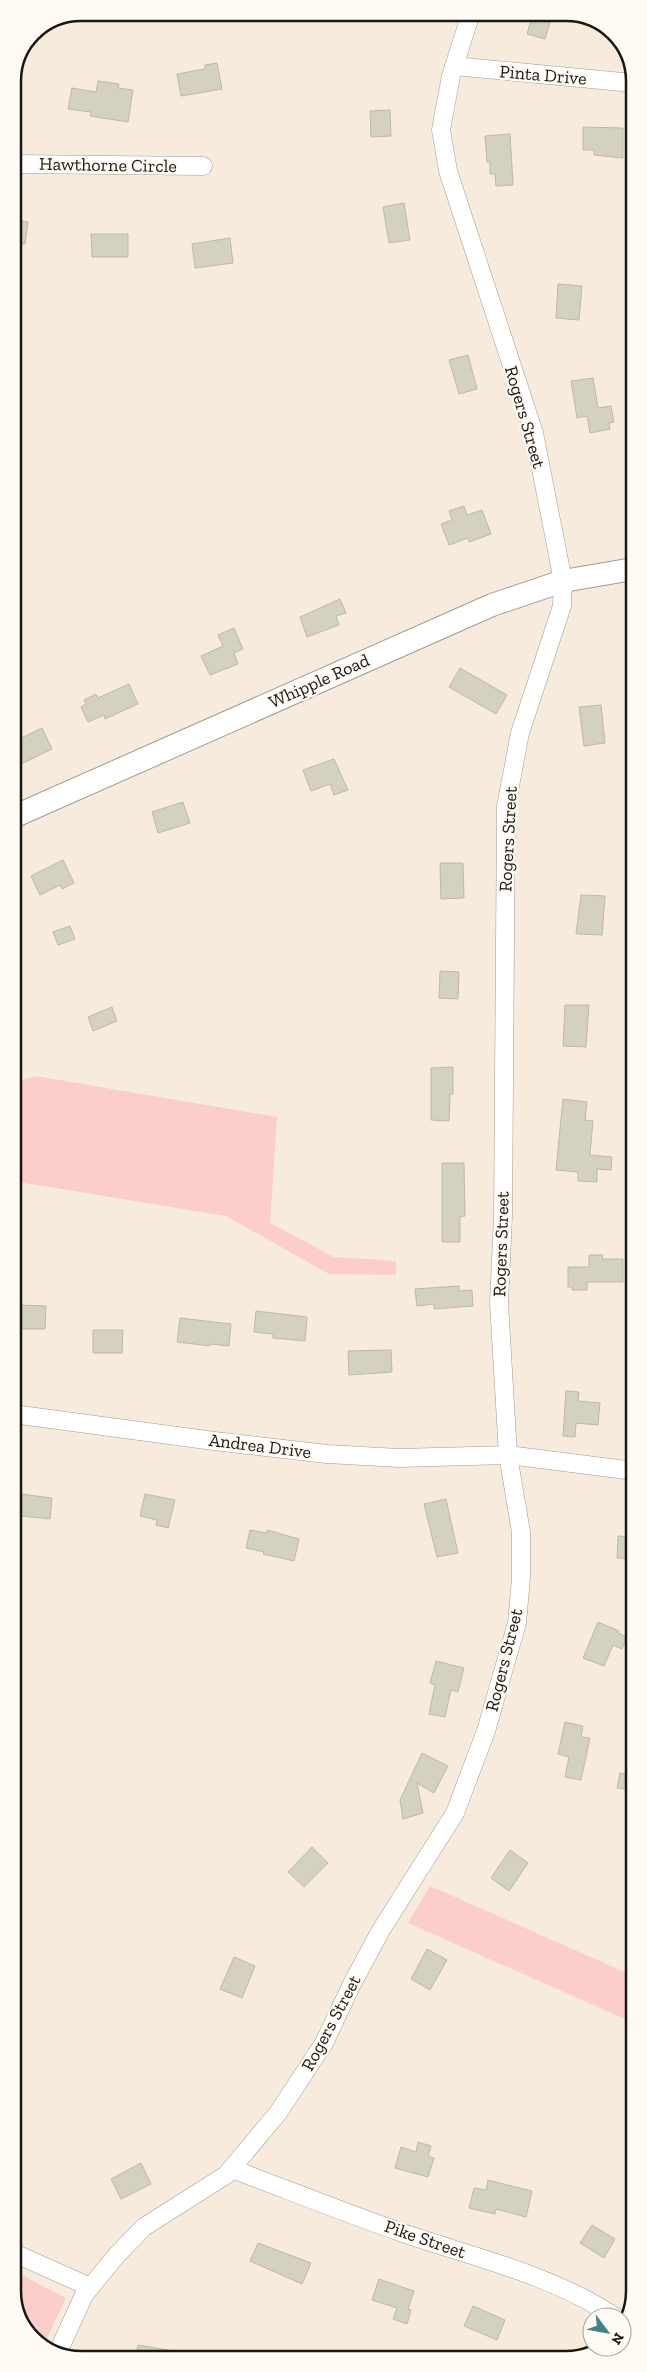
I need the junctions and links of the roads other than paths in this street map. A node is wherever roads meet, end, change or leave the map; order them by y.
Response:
1 (468, 21) edge
2 (454, 66) junction
3 (626, 82) edge
4 (21, 164) edge
5 (204, 166) dead end
6 (626, 570) edge
7 (563, 581) junction
8 (21, 813) edge
9 (21, 1415) edge
10 (508, 1455) junction
11 (626, 1470) edge
12 (232, 2169) junction
13 (21, 2256) edge
14 (90, 2287) junction
15 (597, 2307) edge
16 (60, 2347) edge

1 - 2 street, Rogers Street
2 - 3 street, Pinta Drive
2 - 7 street, Rogers Street
4 - 5 street, Hawthorne Circle
6 - 7 main road, Whipple Road
7 - 8 main road, Whipple Road
7 - 10 street, Rogers Street
9 - 10 street, Andrea Drive
10 - 11 street, Andrea Drive
10 - 12 street, Rogers Street
12 - 14 street, Rogers Street
12 - 15 street, Pike Street
13 - 14 street
14 - 16 street, Rogers Street

